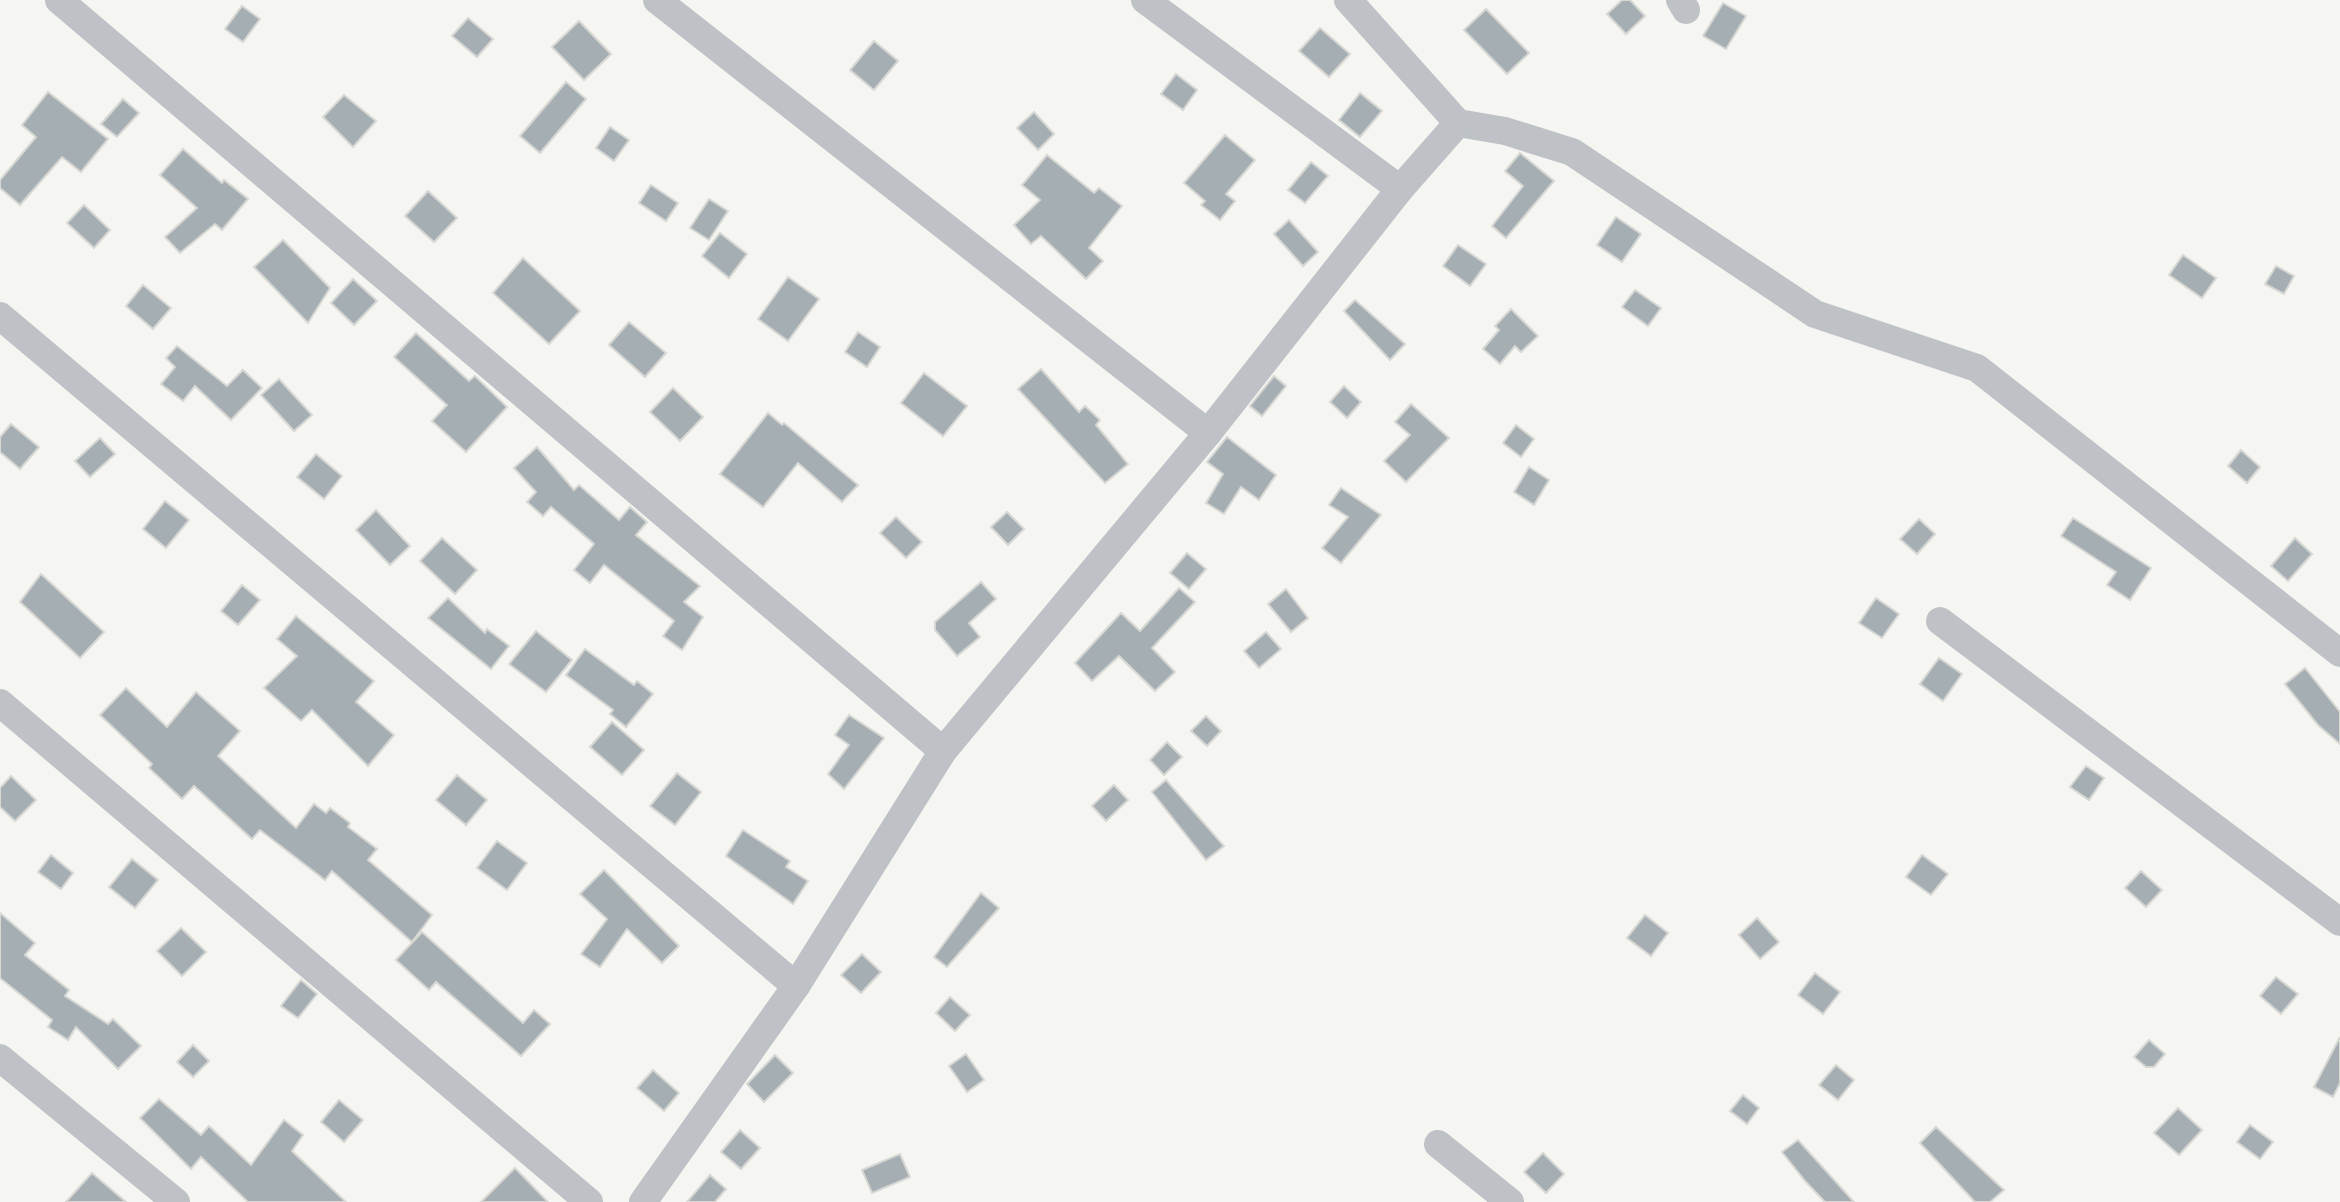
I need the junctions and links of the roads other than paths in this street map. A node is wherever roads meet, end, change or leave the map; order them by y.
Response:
1 (59, 0) edge
2 (657, 0) edge
3 (1145, 0) edge
4 (1348, 0) edge
5 (1458, 123) junction
6 (1400, 189) junction
7 (0, 316) edge
8 (1208, 433) junction
9 (1940, 621) dead end
10 (2340, 653) edge
11 (0, 703) edge
12 (943, 751) junction
13 (2340, 922) edge
14 (796, 986) junction
15 (0, 1058) edge
16 (1438, 1144) dead end
17 (176, 1202) edge
18 (589, 1202) edge
19 (643, 1202) edge
20 (1510, 1202) edge

1 - 12 street
2 - 8 street
3 - 6 street
4 - 5 street
5 - 6 street
5 - 10 street
6 - 8 street
7 - 14 street
8 - 12 street
9 - 13 street
11 - 18 street
12 - 14 street
14 - 19 street
15 - 17 street
16 - 20 street

